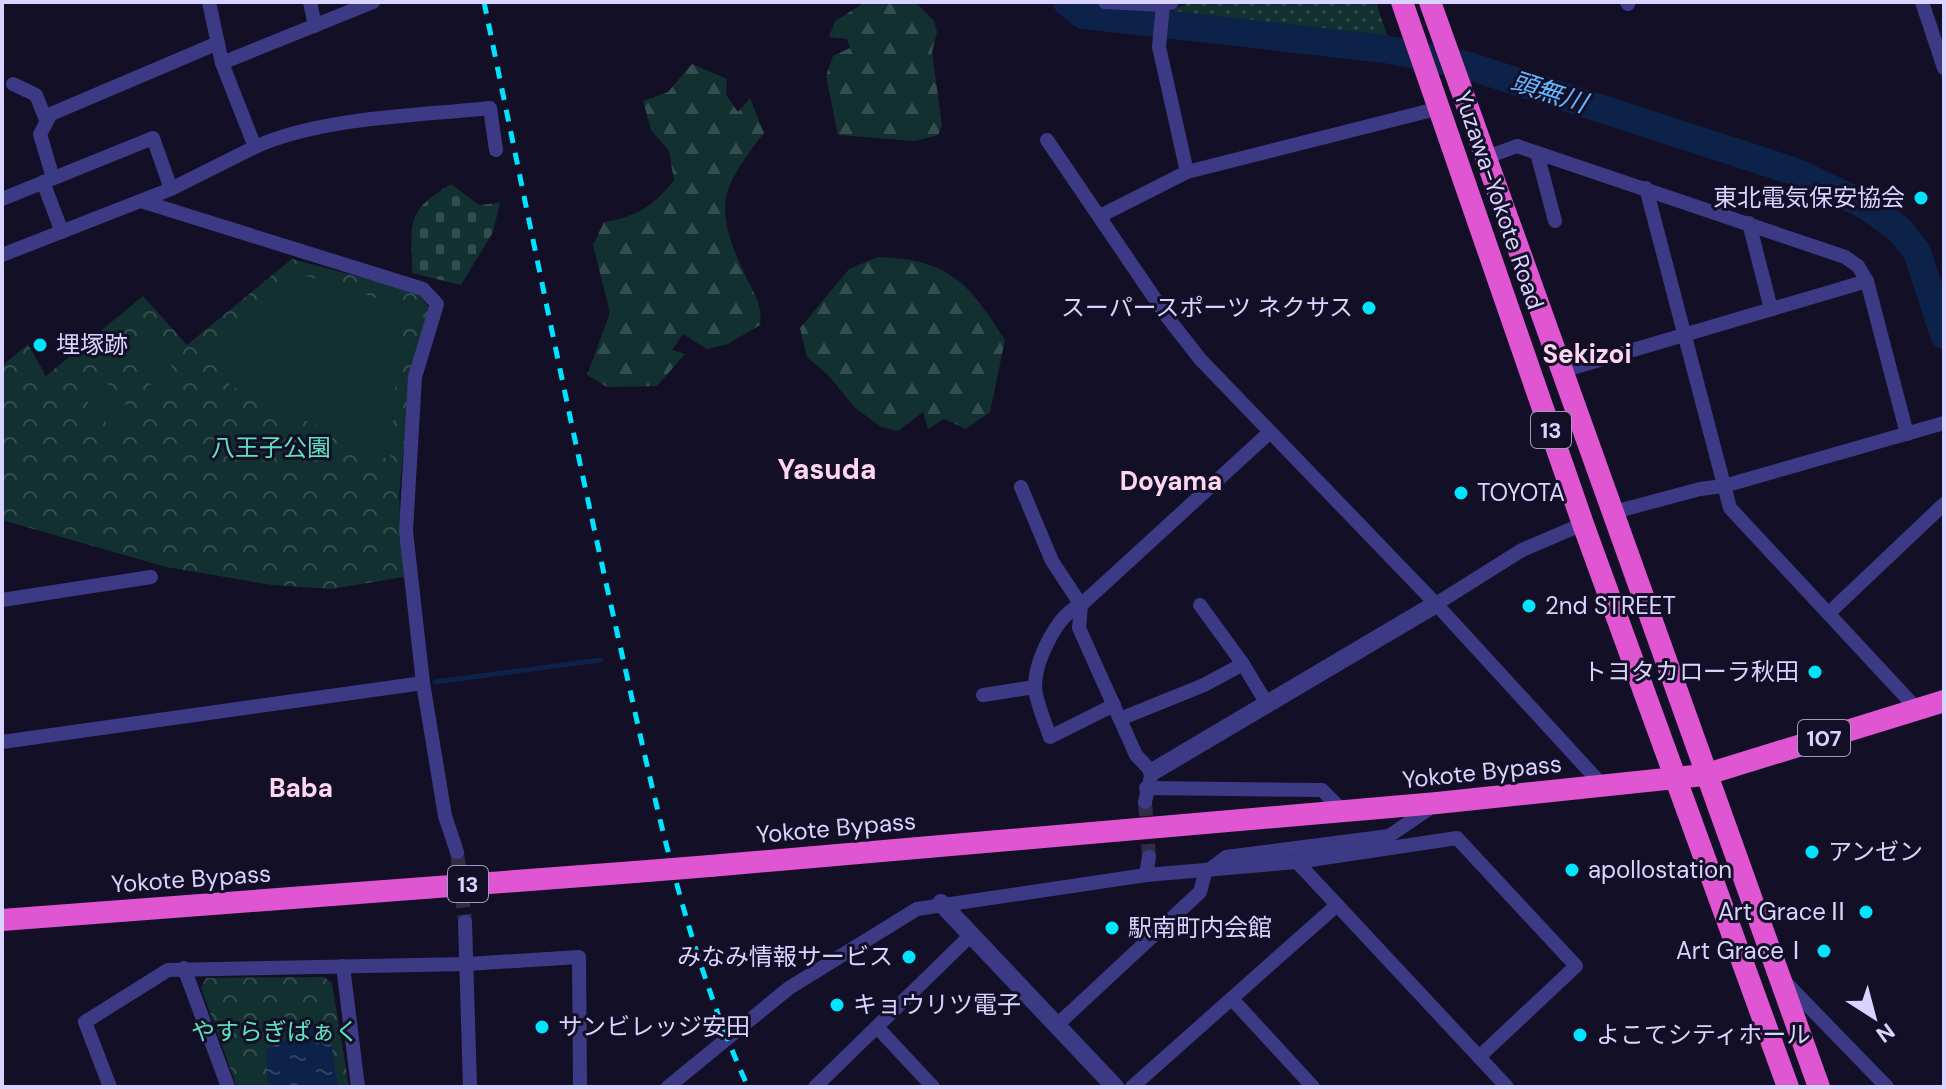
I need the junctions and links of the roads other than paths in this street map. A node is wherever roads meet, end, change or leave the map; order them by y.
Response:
1 (209, 2) edge
2 (310, 2) edge
3 (373, 2) edge
4 (1105, 2) edge
5 (1402, 2) edge
6 (1430, 2) edge
7 (1922, 2) edge
8 (1165, 8) edge
9 (315, 26) junction
10 (218, 43) junction
11 (222, 63) junction
12 (1944, 68) edge
13 (13, 84) dead end
14 (1440, 108) junction
15 (46, 120) junction
16 (1047, 140) dead end
17 (255, 147) junction
18 (496, 150) dead end
19 (1537, 153) junction
20 (1487, 157) junction
21 (1187, 172) junction
22 (48, 180) junction
23 (1646, 188) junction
24 (171, 189) junction
25 (2, 199) edge
26 (141, 201) junction
27 (1100, 216) junction
28 (1555, 221) dead end
29 (1749, 223) junction
30 (62, 232) junction
31 (2, 255) edge
32 (1867, 281) junction
33 (1771, 309) junction
34 (1684, 333) junction
35 (1562, 371) junction
36 (1944, 423) edge
37 (1270, 432) junction
38 (1907, 434) junction
39 (1724, 486) junction
40 (1021, 487) dead end
41 (1944, 504) edge
42 (1614, 512) junction
43 (1583, 524) junction
44 (151, 577) dead end
45 (2, 600) edge
46 (1436, 604) junction
47 (1081, 605) junction
48 (1200, 605) dead end
49 (1830, 612) junction
50 (1243, 664) junction
51 (423, 683) junction
52 (1035, 687) junction
53 (983, 695) dead end
54 (1944, 701) edge
55 (1267, 704) junction
56 (1917, 709) junction
57 (1117, 712) junction
58 (2, 742) edge
59 (1704, 775) junction
60 (1674, 778) junction
61 (1603, 786) junction
62 (1148, 788) junction
63 (1437, 803) junction
64 (1343, 811) junction
65 (457, 852) tunnel mouth
66 (1149, 857) tunnel mouth
67 (1297, 862) junction
68 (1205, 873) junction
69 (1146, 875) junction
70 (941, 903) junction
71 (1337, 905) junction
72 (2, 920) edge
73 (465, 922) tunnel mouth
74 (971, 935) junction
75 (467, 964) junction
76 (343, 966) junction
77 (184, 968) junction
78 (1777, 975) junction
79 (1232, 999) junction
80 (1057, 1025) junction
81 (877, 1027) junction
82 (1479, 1057) junction
83 (110, 1087) edge
84 (228, 1087) edge
85 (358, 1087) edge
86 (470, 1087) edge
87 (580, 1087) edge
88 (668, 1087) edge
89 (815, 1087) edge
90 (933, 1087) edge
91 (1115, 1087) edge
92 (1132, 1087) edge
93 (1313, 1087) edge
94 (1507, 1087) edge
95 (1788, 1087) edge
96 (1819, 1087) edge
97 (1887, 1087) edge

1 - 10 street
2 - 9 street
3 - 9 street
4 - 8 street
5 - 14 highway, Yuzawa-Yokote Road / 13
6 - 20 highway, Yuzawa-Yokote Road / 13
7 - 12 street
8 - 21 street
9 - 11 street
10 - 11 street
10 - 15 street
11 - 17 street
13 - 15 street
14 - 21 street
14 - 43 highway, Yuzawa-Yokote Road / 13
15 - 22 street
16 - 27 street
17 - 18 street
17 - 24 street
19 - 20 street
19 - 23 street
19 - 28 street
20 - 35 highway, Yuzawa-Yokote Road / 13
21 - 27 street
22 - 24 street
22 - 25 street
22 - 30 street
23 - 29 street
23 - 34 street
24 - 26 street
26 - 30 street
26 - 51 street
27 - 37 street
29 - 32 street
29 - 33 street
30 - 31 street
32 - 33 street
32 - 38 street
33 - 34 street
34 - 35 street
34 - 39 street
35 - 42 highway, Yuzawa-Yokote Road / 13
36 - 38 street
37 - 46 street
37 - 47 street
38 - 39 street
39 - 42 street
39 - 49 street
40 - 47 street
41 - 49 street
42 - 59 highway, Yuzawa-Yokote Road / 13
43 - 46 street
43 - 60 highway, Yuzawa-Yokote Road / 13
44 - 45 street
46 - 55 street
46 - 61 street
47 - 52 street
47 - 57 street
48 - 50 street
49 - 56 street
50 - 55 street
50 - 57 street
51 - 58 street
51 - 65 street
52 - 53 street
52 - 57 street
54 - 56 highway, 107
55 - 62 street
56 - 59 highway, 107
57 - 62 street
59 - 60 highway, Yokote Bypass / 13
59 - 78 highway, 13
60 - 61 highway, Yokote Bypass / 13
60 - 95 highway, 13
61 - 63 highway, Yokote Bypass / 13
62 - 64 street
63 - 64 highway, Yokote Bypass / 13
63 - 68 street
64 - 72 highway, Yokote Bypass / 13, bridge
66 - 69 street
67 - 68 street
67 - 71 street
67 - 82 street
68 - 69 street
68 - 80 street
69 - 70 street
70 - 74 street
70 - 88 street
71 - 79 street
71 - 82 street
73 - 75 street
74 - 80 street
74 - 81 street
75 - 76 street
75 - 86 street
75 - 87 street
76 - 77 street
76 - 85 street
77 - 83 street
77 - 84 street
78 - 96 highway, 13
78 - 97 street
79 - 92 street
79 - 93 street
80 - 91 street
81 - 89 street
81 - 90 street
82 - 94 street

